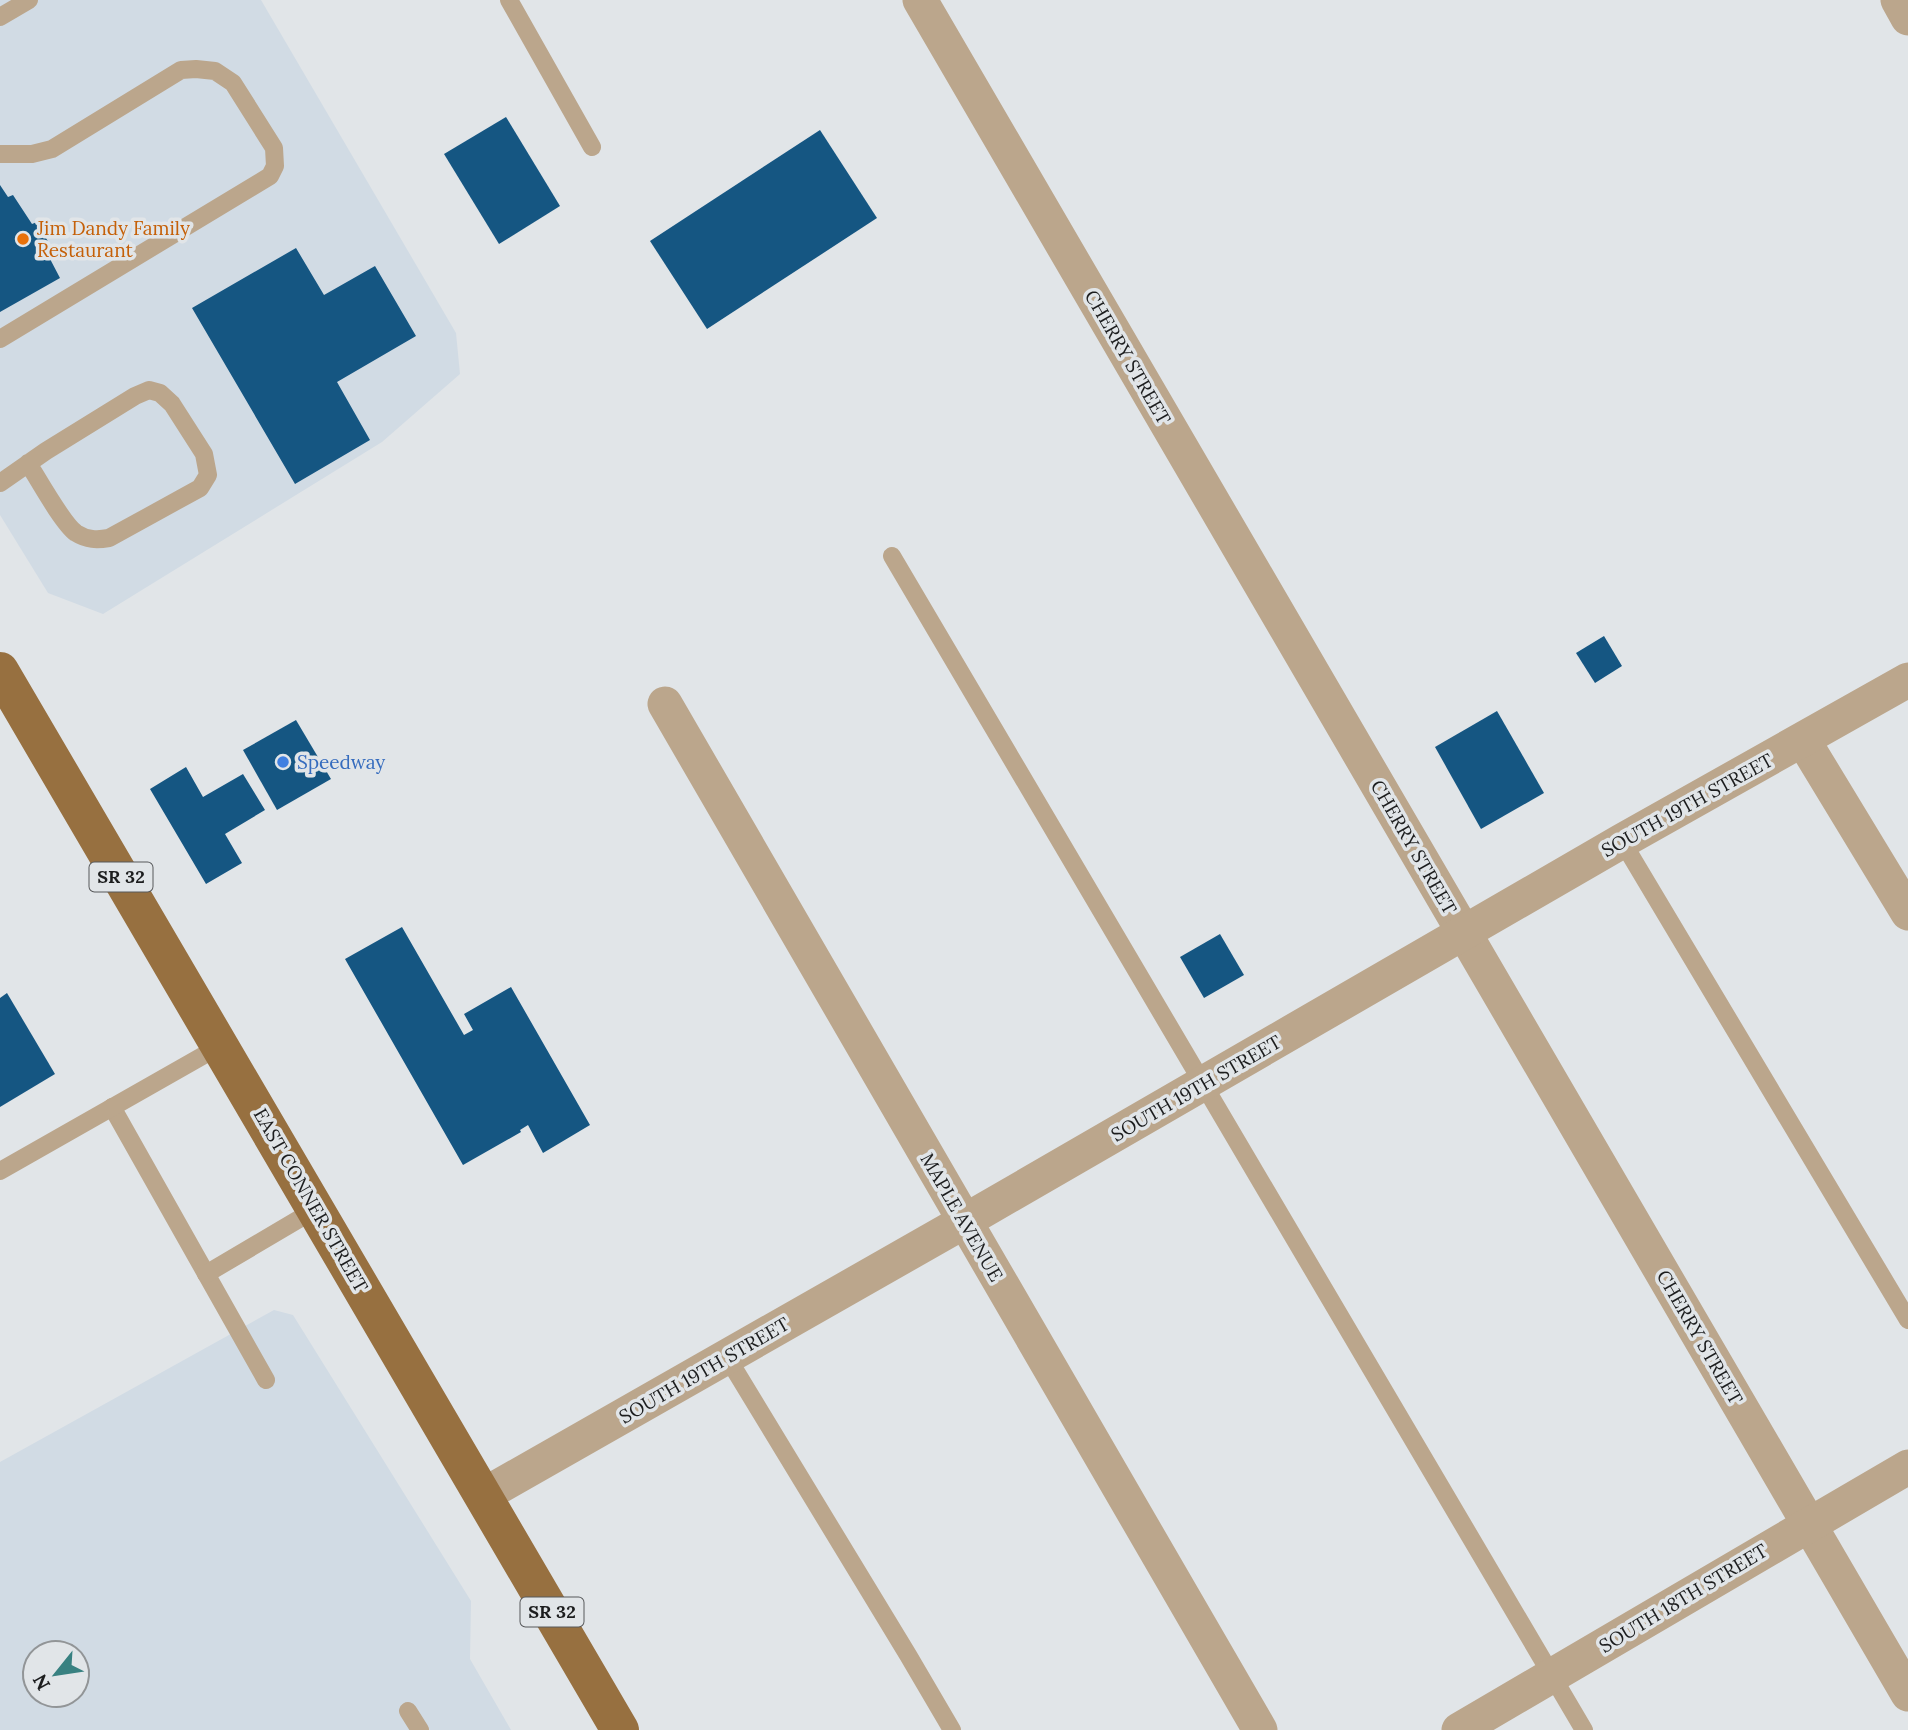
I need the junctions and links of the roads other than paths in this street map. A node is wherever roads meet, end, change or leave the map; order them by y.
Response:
1 (29, 0) edge
2 (509, 0) edge
3 (920, 0) edge
4 (1898, 0) edge
5 (0, 17) edge
6 (1908, 18) edge
7 (592, 147) dead end
8 (0, 154) edge
9 (0, 339) edge
10 (28, 463) junction
11 (0, 483) edge
12 (892, 556) dead end
13 (0, 671) edge
14 (1908, 680) edge
15 (665, 704) dead end
16 (1803, 740) junction
17 (1622, 841) junction
18 (1908, 914) edge
19 (1464, 933) junction
20 (220, 1046) junction
21 (1202, 1084) junction
22 (112, 1107) junction
23 (0, 1171) edge
24 (316, 1209) junction
25 (965, 1221) junction
26 (206, 1274) junction
27 (1908, 1320) edge
28 (727, 1357) junction
29 (266, 1380) dead end
30 (1908, 1467) edge
31 (484, 1495) junction
32 (1809, 1524) junction
33 (1552, 1675) junction
34 (1908, 1694) edge
35 (408, 1712) dead end
36 (419, 1730) edge
37 (620, 1730) edge
38 (952, 1730) edge
39 (1260, 1730) edge
40 (1460, 1730) edge
41 (1584, 1730) edge

1 - 5 lane
2 - 7 lane
3 - 19 street, CHERRY STREET
4 - 6 street
8 - 9 lane
10 - 10 lane
10 - 11 lane
12 - 21 lane
13 - 20 main road, EAST CONNER STREET / SR 32
14 - 16 street, SOUTH 19TH STREET
15 - 25 street, MAPLE AVENUE
16 - 17 street, SOUTH 19TH STREET
16 - 18 street
17 - 19 street, SOUTH 19TH STREET
17 - 27 lane
19 - 21 street, SOUTH 19TH STREET
19 - 32 street, CHERRY STREET
20 - 22 lane
20 - 24 main road, EAST CONNER STREET / SR 32
21 - 25 street, SOUTH 19TH STREET
21 - 33 lane
22 - 23 lane
22 - 26 lane
24 - 26 lane
24 - 31 main road, EAST CONNER STREET / SR 32
25 - 28 street, SOUTH 19TH STREET
25 - 39 street, MAPLE AVENUE
26 - 29 lane
28 - 31 street, SOUTH 19TH STREET
28 - 38 lane
30 - 32 street, SOUTH 18TH STREET
31 - 37 main road, EAST CONNER STREET / SR 32
32 - 33 street, SOUTH 18TH STREET
32 - 34 street, CHERRY STREET
33 - 40 street, SOUTH 18TH STREET
33 - 41 lane
35 - 36 lane

